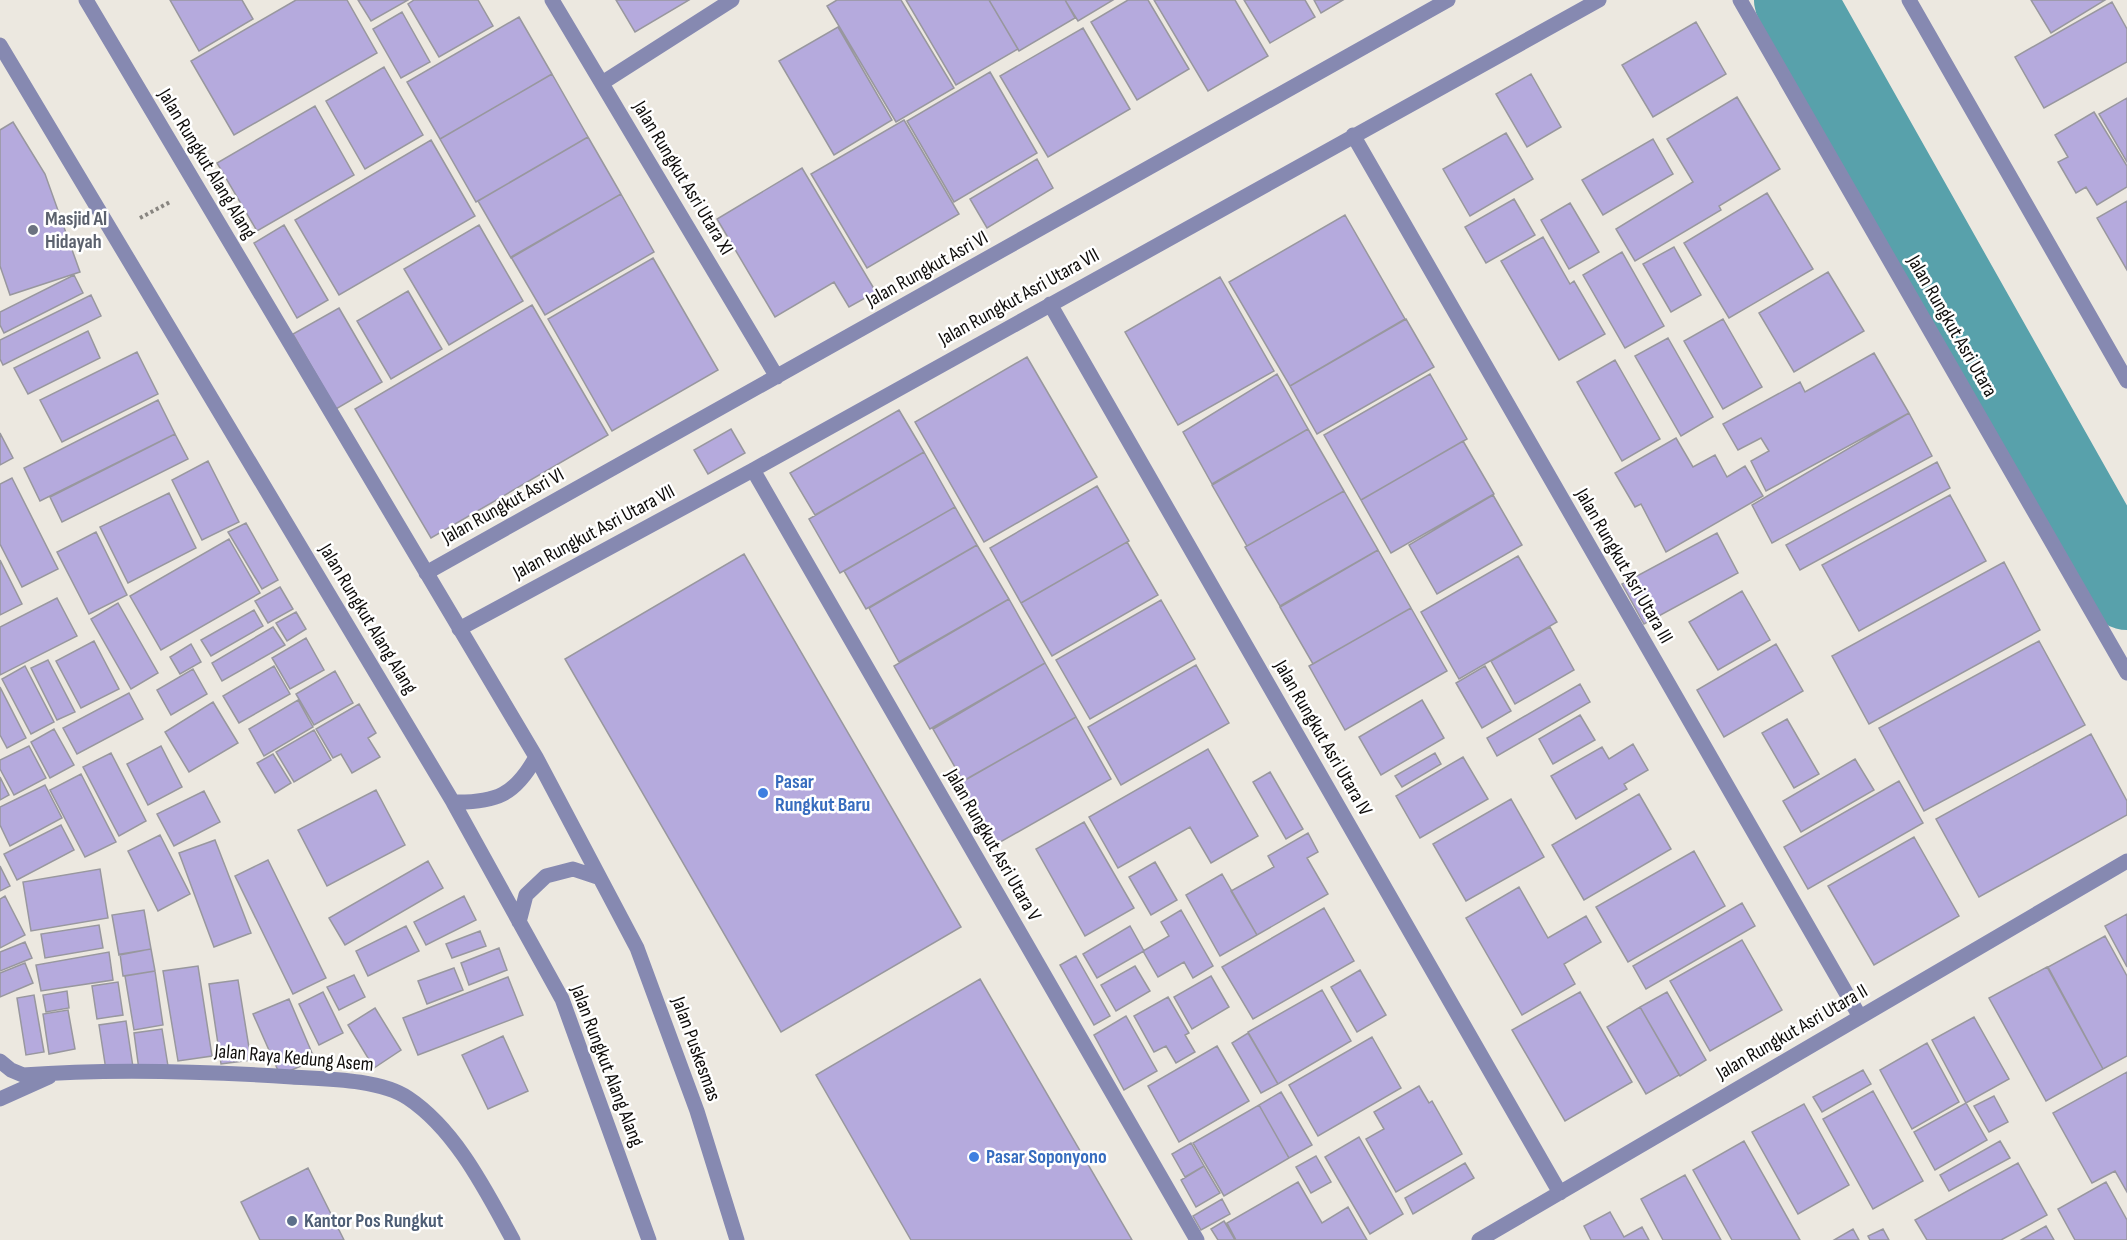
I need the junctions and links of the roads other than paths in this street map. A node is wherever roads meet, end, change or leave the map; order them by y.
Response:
1 (86, 0) edge
2 (552, 0) edge
3 (732, 0) edge
4 (1448, 0) edge
5 (1599, 0) edge
6 (1740, 0) edge
7 (1909, 0) edge
8 (0, 45) edge
9 (602, 83) junction
10 (1353, 135) junction
11 (1050, 304) junction
12 (777, 377) junction
13 (2127, 381) edge
14 (753, 470) junction
15 (426, 573) junction
16 (459, 628) junction
17 (2127, 673) edge
18 (536, 757) junction
19 (453, 802) junction
20 (2127, 861) edge
21 (600, 878) junction
22 (519, 922) junction
23 (1860, 1017) junction
24 (0, 1061) edge
25 (60, 1072) junction
26 (0, 1099) edge
27 (1560, 1193) junction
28 (513, 1240) edge
29 (649, 1240) edge
30 (737, 1240) edge
31 (1197, 1240) edge
32 (1479, 1240) edge

1 - 15 street, Jalan Rungkut Alang Alang
2 - 9 street, Jalan Rungkut Asri Utara XI
3 - 9 street
4 - 12 street, Jalan Rungkut Asri VI
5 - 10 street, Jalan Rungkut Asri Utara VII
6 - 17 street, Jalan Rungkut Asri Utara
7 - 13 street
8 - 19 street, Jalan Rungkut Alang Alang
9 - 12 street, Jalan Rungkut Asri Utara XI
10 - 11 street, Jalan Rungkut Asri Utara VII
10 - 23 street, Jalan Rungkut Asri Utara III
11 - 14 street, Jalan Rungkut Asri Utara VII
11 - 27 street, Jalan Rungkut Asri Utara IV
12 - 15 street, Jalan Rungkut Asri VI
14 - 16 street, Jalan Rungkut Asri Utara VII
14 - 31 street, Jalan Rungkut Asri Utara V
15 - 16 street, Jalan Rungkut Alang Alang
16 - 18 street, Jalan Rungkut Alang Alang
18 - 19 street
18 - 21 street, Jalan Rungkut Alang Alang
19 - 22 street, Jalan Rungkut Alang Alang
20 - 23 street, Jalan Rungkut Asri Utara II
21 - 22 street
21 - 30 street, Jalan Puskesmas
22 - 29 street, Jalan Rungkut Alang Alang
23 - 27 street, Jalan Rungkut Asri Utara II
24 - 25 street, Jalan Raya Kedung Asem
25 - 26 street
25 - 28 street, Jalan Raya Kedung Asem
27 - 32 street, Jalan Rungkut Asri Utara II

